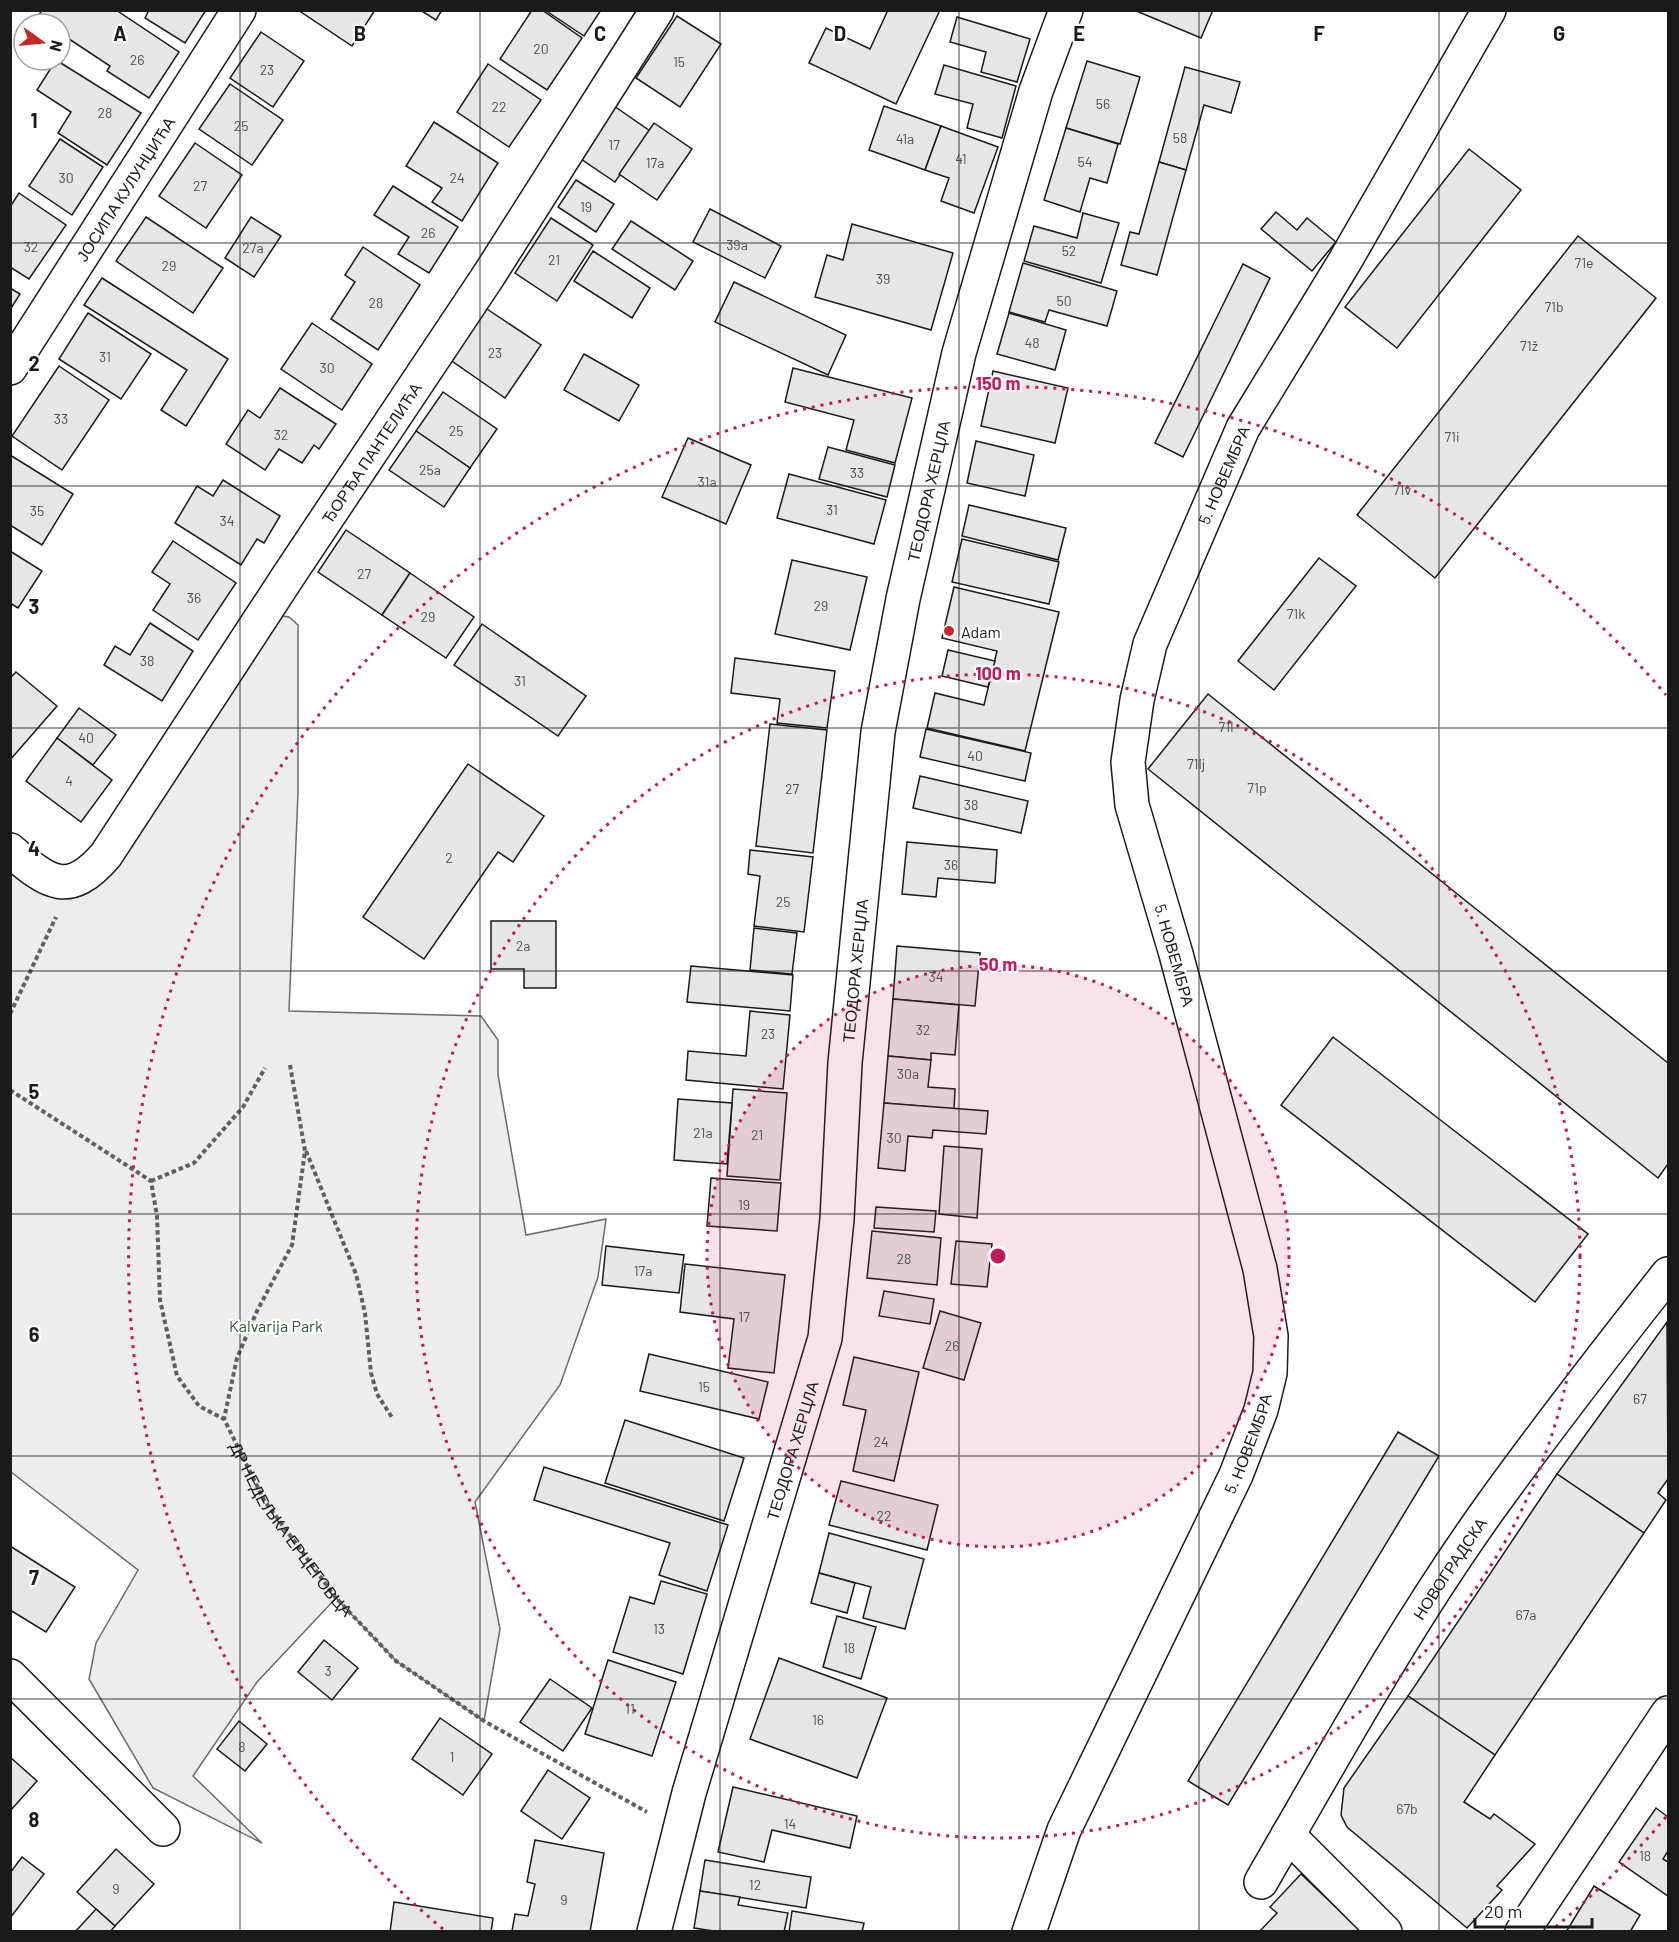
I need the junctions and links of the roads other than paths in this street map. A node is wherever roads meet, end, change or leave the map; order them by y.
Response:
1 (239, 10) edge
2 (657, 10) edge
3 (1066, 10) edge
4 (1489, 10) edge
5 (10, 368) edge
6 (10, 850) edge
7 (1668, 1274) edge
8 (10, 1676) edge
9 (1668, 1713) edge
10 (162, 1829) dead end
11 (1288, 1835) junction
12 (1261, 1882) dead end
13 (654, 1932) edge
14 (1029, 1932) edge
15 (1385, 1932) edge
16 (1522, 1932) edge

1 - 5 street, ЈОСИПА КУЛУНЏИЋА
2 - 6 street, ЂОРЂА ПАНТЕЛИЋА
3 - 13 street, ТЕОДОРА ХЕРЦЛА
4 - 14 street, 5. НОВЕМБРА
7 - 11 street, НОВОГРАДСКА
8 - 10 street
9 - 16 street
11 - 12 street, НОВОГРАДСКА
11 - 15 street

